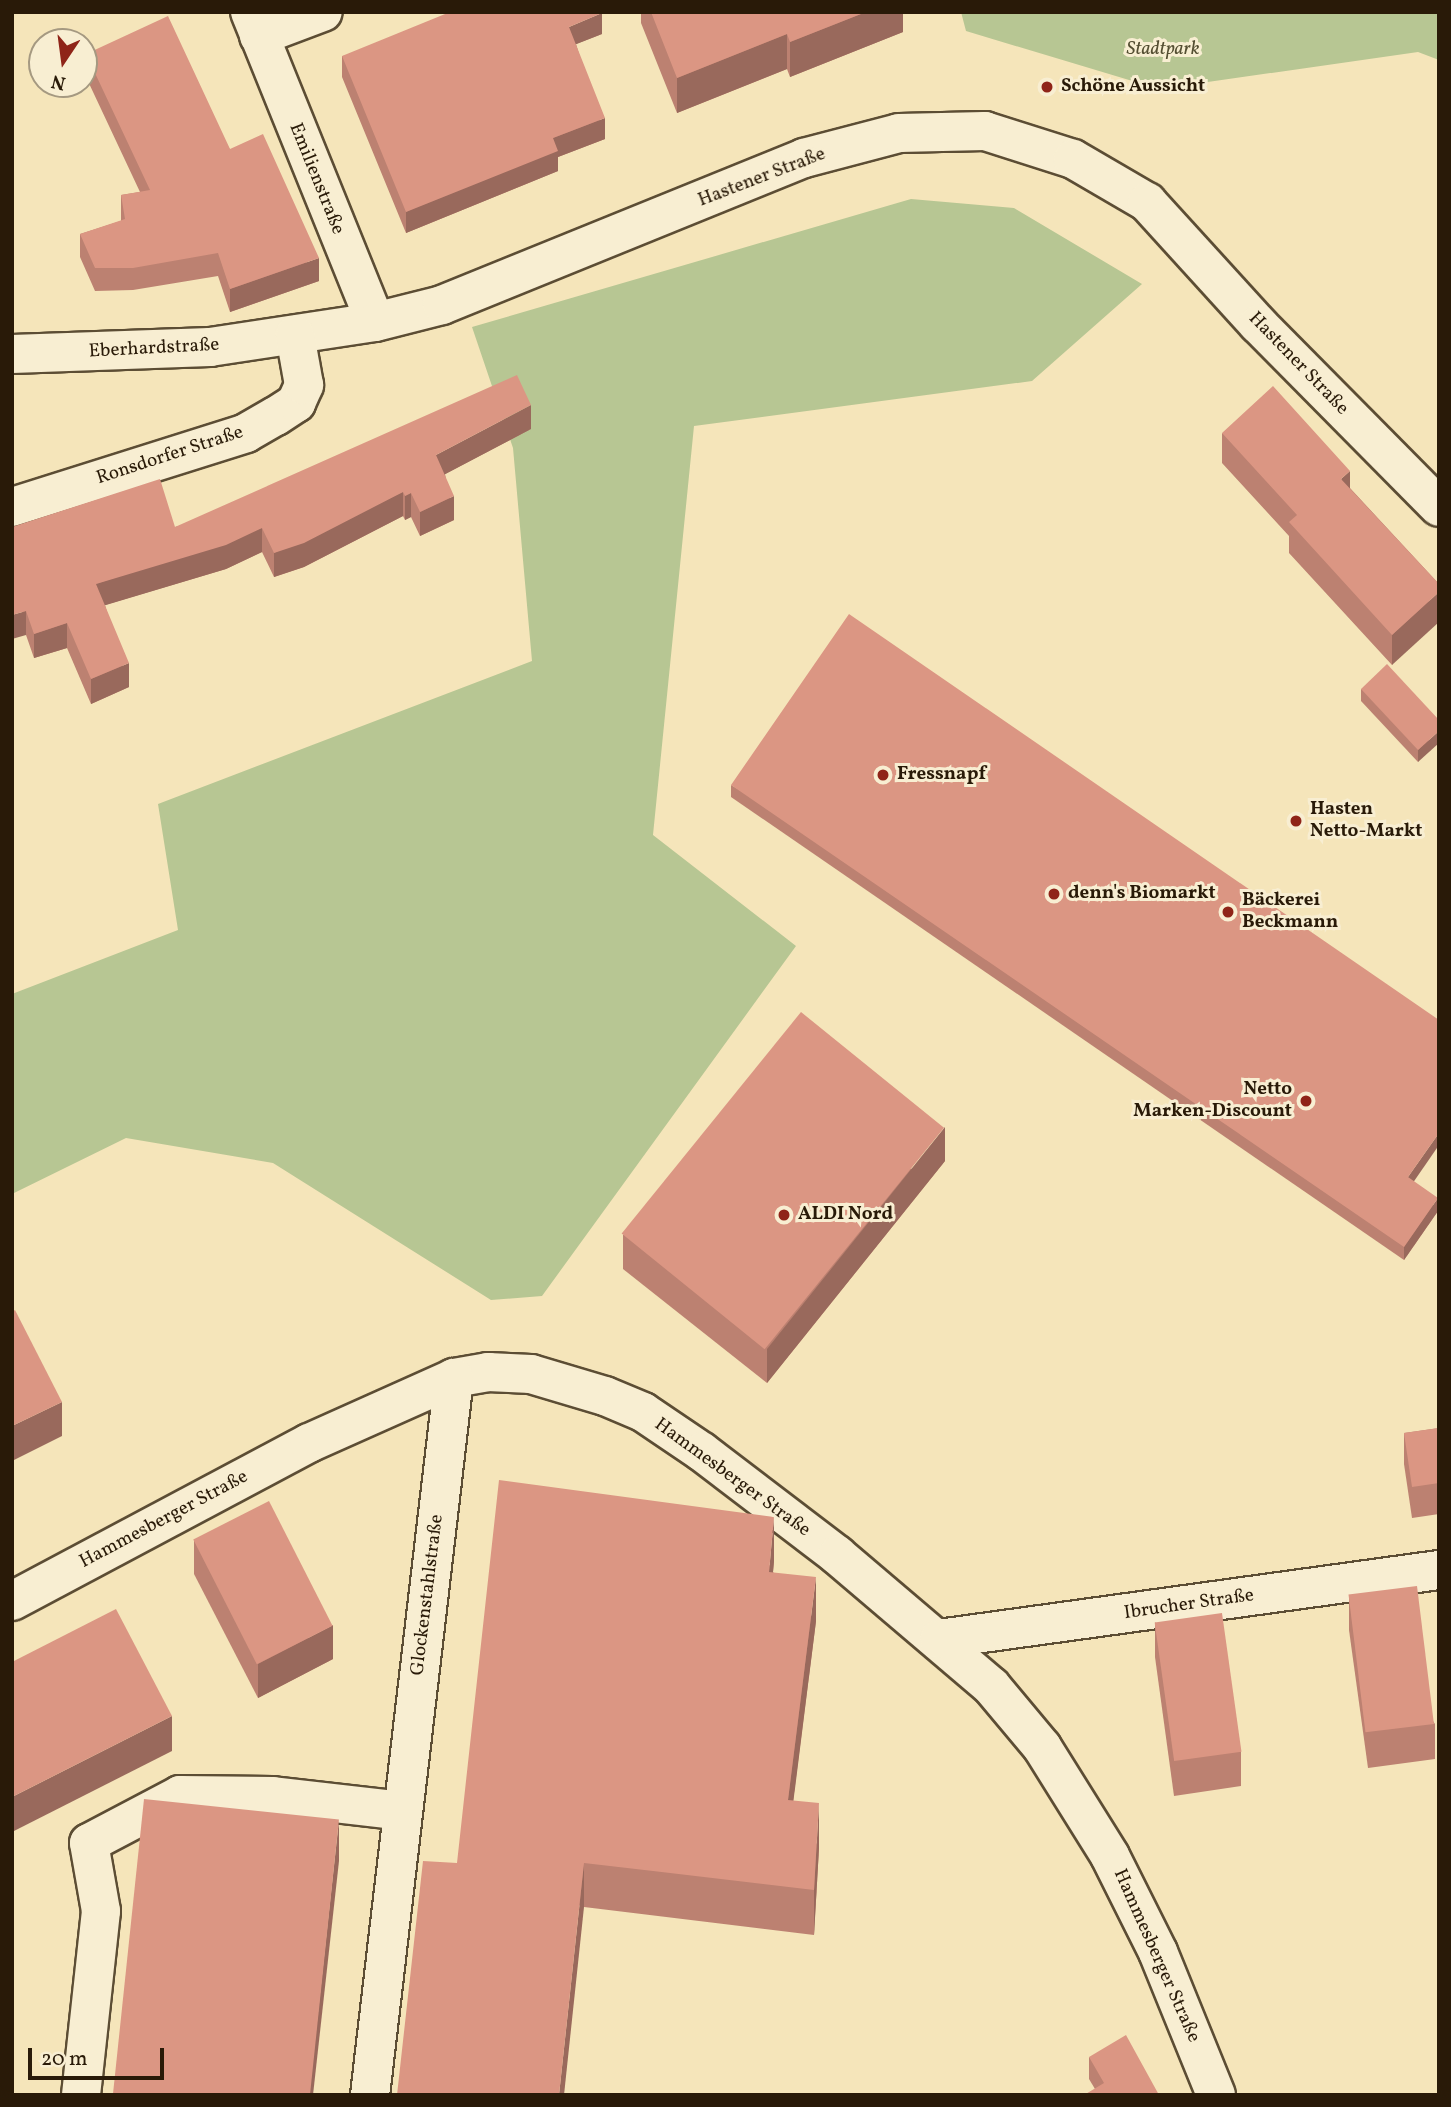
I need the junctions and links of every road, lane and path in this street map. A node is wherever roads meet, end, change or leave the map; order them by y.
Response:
1 (323, 12) edge
2 (254, 24) edge
3 (375, 321) junction
4 (295, 335) junction
5 (12, 354) edge
6 (12, 507) edge
7 (1439, 507) edge
8 (454, 1378) junction
9 (1439, 1570) edge
10 (12, 1601) edge
11 (939, 1639) junction
12 (402, 1811) junction
13 (82, 2095) edge
14 (370, 2095) edge
15 (1216, 2095) edge

1 - 2 street, Emilienstraße
2 - 3 street, Emilienstraße
3 - 4 street, Hastener Straße
3 - 7 street, Hastener Straße
4 - 5 street, Eberhardstraße
4 - 6 street, Ronsdorfer Straße
8 - 10 street, Hammesberger Straße
8 - 11 street, Hammesberger Straße
8 - 12 street, Glockenstahlstraße
9 - 11 street, Ibrucher Straße
11 - 15 street, Hammesberger Straße
12 - 13 street
12 - 14 street, Glockenstahlstraße

